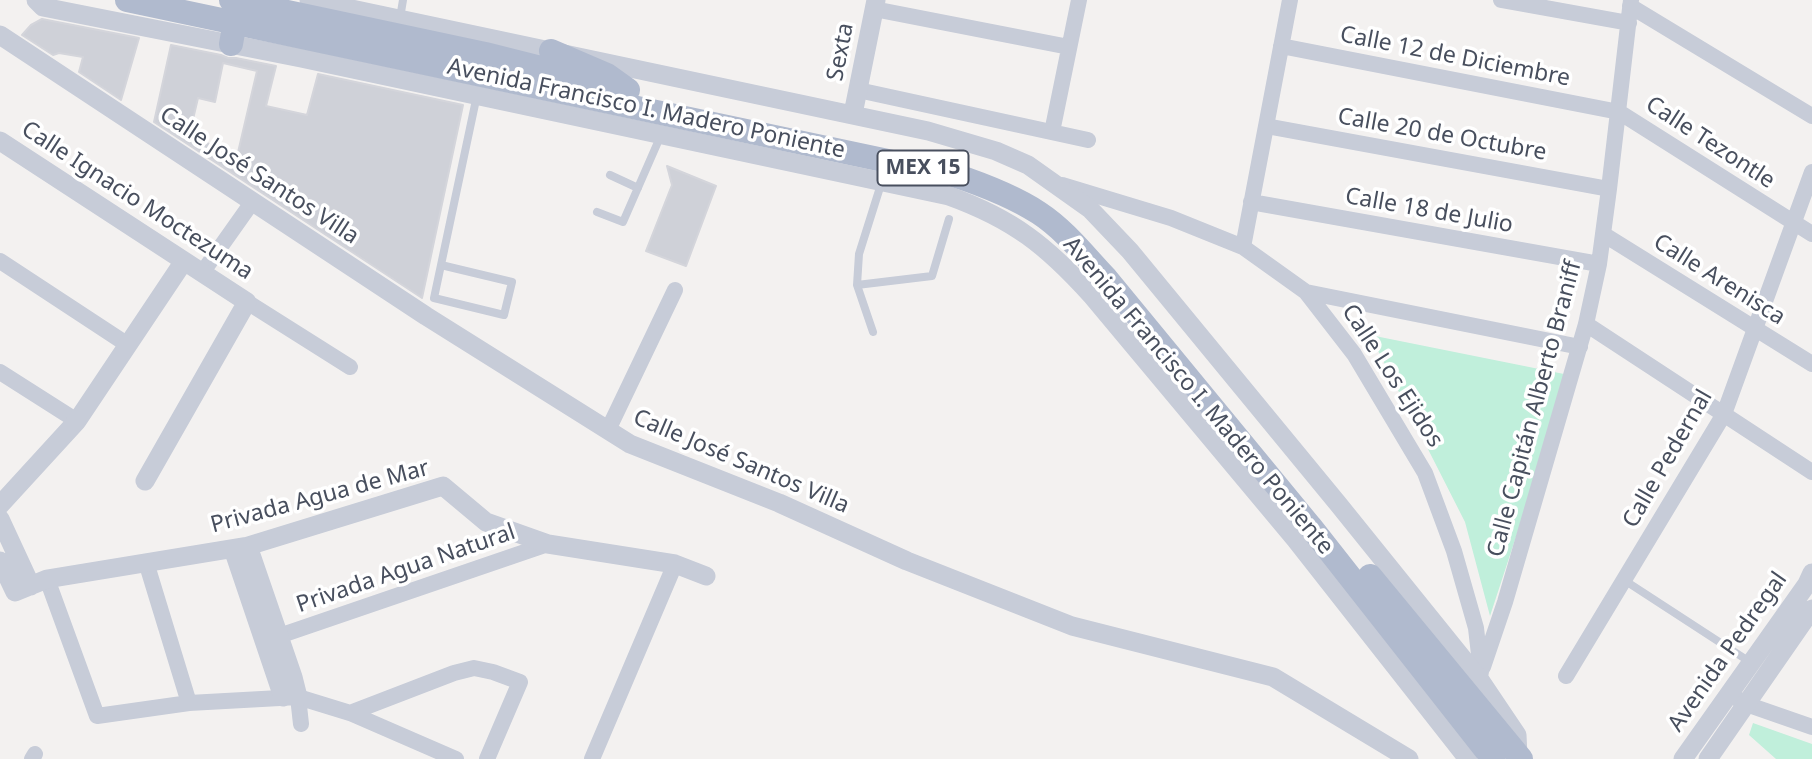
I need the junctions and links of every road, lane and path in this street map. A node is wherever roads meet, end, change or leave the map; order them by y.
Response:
1 (36, 0) edge
2 (127, 0) edge
3 (1079, 0) edge
4 (1290, 0) edge
5 (1501, 0) edge
6 (330, 2) edge
7 (298, 4) edge
8 (875, 5) edge
9 (401, 10) edge
10 (1630, 10) edge
11 (354, 12) edge
12 (233, 22) edge
13 (0, 35) edge
14 (1281, 46) junction
15 (1069, 47) junction
16 (551, 51) junction
17 (477, 62) junction
18 (628, 90) junction
19 (858, 90) junction
20 (1619, 112) junction
21 (853, 114) junction
22 (1812, 116) edge
23 (1266, 126) junction
24 (1052, 132) junction
25 (661, 135) junction
26 (1088, 140) dead end
27 (0, 141) edge
28 (1812, 172) edge
29 (610, 176) dead end
30 (882, 181) junction
31 (1050, 181) junction
32 (638, 188) junction
33 (1609, 188) junction
34 (253, 201) junction
35 (1251, 202) junction
36 (597, 212) dead end
37 (948, 219) dead end
38 (1793, 223) junction
39 (1603, 234) junction
40 (1812, 234) edge
41 (1243, 247) junction
42 (0, 261) edge
43 (184, 261) junction
44 (1599, 264) junction
45 (441, 265) junction
46 (202, 273) junction
47 (857, 285) junction
48 (675, 290) dead end
49 (1306, 292) junction
50 (247, 302) junction
51 (1586, 324) junction
52 (1756, 329) junction
53 (873, 332) dead end
54 (128, 345) junction
55 (1580, 347) junction
56 (1812, 364) edge
57 (349, 367) dead end
58 (0, 373) edge
59 (1724, 414) junction
60 (77, 421) junction
61 (608, 430) junction
62 (1812, 472) edge
63 (145, 481) dead end
64 (5, 493) edge
65 (0, 519) edge
66 (548, 544) junction
67 (241, 548) junction
68 (0, 561) edge
69 (146, 562) junction
70 (676, 564) junction
71 (1812, 573) edge
72 (706, 576) dead end
73 (1624, 580) junction
74 (31, 585) junction
75 (1812, 609) edge
76 (279, 636) junction
77 (1751, 663) junction
78 (1481, 676) junction
79 (1566, 676) dead end
80 (1729, 693) junction
81 (291, 697) junction
82 (189, 704) junction
83 (1746, 704) junction
84 (350, 712) junction
85 (301, 724) dead end
86 (1812, 727) edge
87 (1481, 755) edge
88 (1520, 757) edge
89 (456, 759) edge
90 (487, 759) edge
91 (592, 759) edge
92 (1409, 759) edge
93 (1683, 759) edge
94 (1708, 759) edge

1 - 12 street
2 - 12 main road, Avenida Francisco I. Madero Poniente / MEX 15
3 - 15 street
4 - 14 street
5 - 10 street
6 - 7 street, Avenida Francisco I. Madero Poniente
6 - 11 street, Avenida Francisco I. Madero Poniente
7 - 11 main road, Avenida Francisco I. Madero Poniente / MEX 15
7 - 12 main road, Avenida Francisco I. Madero Poniente / MEX 15
8 - 15 street
8 - 19 street, Sexta
9 - 11 street, Avenida Francisco I. Madero Poniente
9 - 17 street, Avenida Francisco I. Madero Poniente
10 - 20 street, Calle Capitán Alberto Braniff
10 - 22 street
11 - 17 main road, Avenida Francisco I. Madero Poniente / MEX 15
12 - 17 main road, Avenida Francisco I. Madero Poniente / MEX 15
13 - 34 street, Calle José Santos Villa
14 - 20 street, Calle 12 de Diciembre
14 - 23 street
15 - 24 street
16 - 17 street, Avenida Francisco I. Madero Poniente
16 - 18 main road
16 - 21 street, Avenida Francisco I. Madero Poniente
17 - 18 main road, Avenida Francisco I. Madero Poniente / MEX 15
17 - 25 street
17 - 45 lane
17 - 87 main road, Avenida Francisco I. Madero Poniente / MEX 15
18 - 88 main road, Avenida Francisco I. Madero Poniente / MEX 15
19 - 21 street, Sexta
19 - 24 street
20 - 33 street, Calle Capitán Alberto Braniff
20 - 38 street, Calle Tezontle
21 - 31 street, Avenida Francisco I. Madero Poniente
23 - 33 street, Calle 20 de Octubre
23 - 35 street
24 - 26 street
25 - 30 street
25 - 32 lane
27 - 43 street, Calle Ignacio Moctezuma
28 - 38 street, Calle Pedernal
29 - 32 lane
30 - 47 lane
30 - 87 street
31 - 41 street, Calle Los Ejidos
31 - 78 street, Avenida Francisco I. Madero Poniente
32 - 36 lane
33 - 39 street, Calle Capitán Alberto Braniff
34 - 46 street
34 - 61 street, Calle José Santos Villa
35 - 41 street
35 - 44 street, Calle 18 de Julio
37 - 47 lane
38 - 40 street, Calle Tezontle
38 - 52 street, Calle Pedernal
39 - 44 street, Calle Capitán Alberto Braniff
39 - 52 street, Calle Arenisca
41 - 49 street, Calle Los Ejidos
42 - 54 street
43 - 46 street, Calle Ignacio Moctezuma
43 - 54 street
44 - 51 street, Calle Capitán Alberto Braniff
45 - 45 lane
46 - 50 street, Calle Ignacio Moctezuma
47 - 53 lane
48 - 61 street
49 - 55 street
49 - 78 street, Calle Los Ejidos
50 - 57 street
50 - 63 street
51 - 55 street, Calle Capitán Alberto Braniff
51 - 59 street
52 - 56 street, Calle Arenisca
52 - 59 street, Calle Pedernal
54 - 60 street
55 - 78 street, Calle Capitán Alberto Braniff
58 - 60 street
59 - 62 street
59 - 73 street, Calle Pedernal
60 - 64 street
61 - 92 street, Calle José Santos Villa
65 - 74 street
66 - 67 street, Privada Agua de Mar
66 - 70 street, Privada Agua de Mar
66 - 76 street, Privada Agua Natural
67 - 69 street, Privada Agua de Mar
67 - 76 street
67 - 81 street
68 - 74 street
69 - 74 street, Privada Agua de Mar
69 - 82 street
70 - 72 street, Privada Agua de Mar
70 - 91 street
71 - 77 street, Avenida Pedregal
73 - 77 lane
73 - 79 street, Calle Pedernal
74 - 82 street
75 - 83 street, Avenida Pedregal
76 - 81 street
77 - 80 street, Avenida Pedregal
78 - 88 street, Avenida Francisco I. Madero Poniente
80 - 83 street
80 - 93 street, Avenida Pedregal
81 - 82 street
81 - 84 street
81 - 85 street
83 - 86 street
83 - 94 street, Avenida Pedregal
84 - 89 street
84 - 90 street

